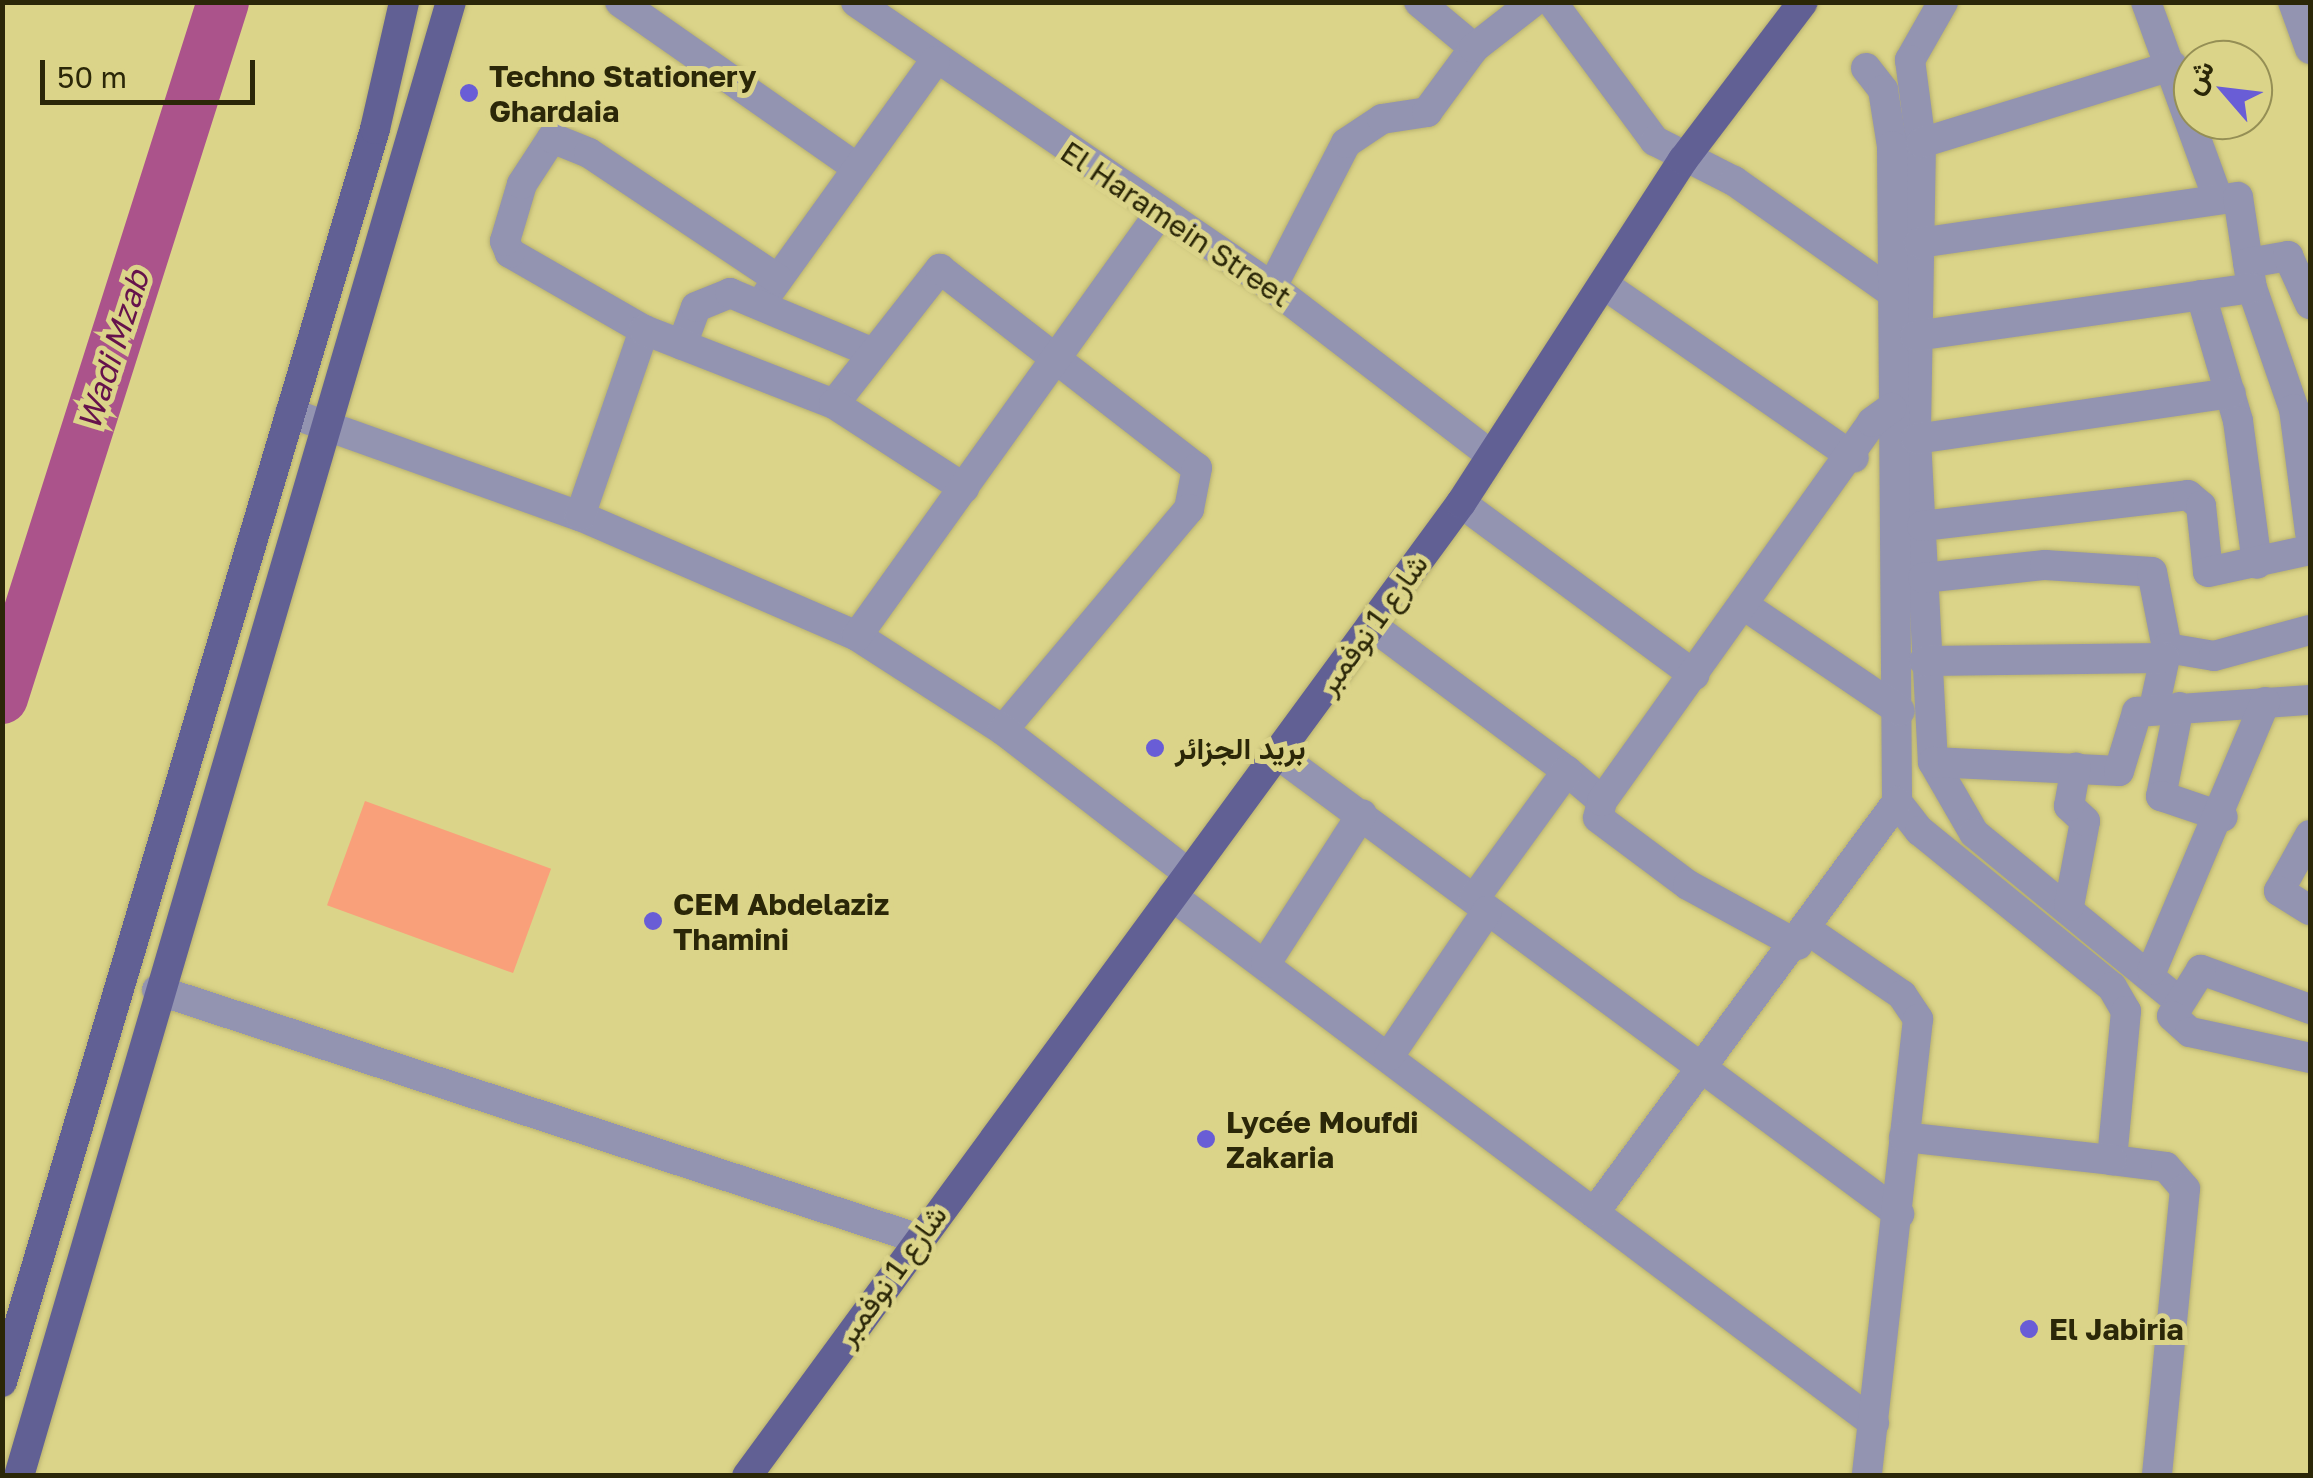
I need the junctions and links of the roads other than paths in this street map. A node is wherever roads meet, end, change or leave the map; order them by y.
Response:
1 (404, 2) edge
2 (450, 2) edge
3 (620, 2) edge
4 (856, 2) edge
5 (1419, 2) edge
6 (1534, 2) edge
7 (1552, 2) edge
8 (1802, 2) edge
9 (1944, 2) edge
10 (2146, 2) edge
11 (2293, 2) edge
12 (1474, 48) junction
13 (2310, 49) edge
14 (935, 61) junction
15 (2172, 66) junction
16 (1866, 68) dead end
17 (1921, 143) junction
18 (1683, 160) junction
19 (856, 168) junction
20 (2217, 196) junction
21 (1159, 214) junction
22 (1919, 243) junction
23 (2250, 276) junction
24 (1603, 284) junction
25 (1272, 287) junction
26 (769, 291) junction
27 (1890, 291) junction
28 (2201, 295) junction
29 (2310, 304) edge
30 (644, 330) junction
31 (1915, 336) junction
32 (682, 344) junction
33 (871, 352) junction
34 (1063, 356) junction
35 (2230, 394) junction
36 (834, 404) junction
37 (1891, 408) junction
38 (290, 413) junction
39 (330, 427) junction
40 (1916, 438) junction
41 (1490, 454) junction
42 (1854, 458) junction
43 (964, 488) junction
44 (1461, 503) junction
45 (580, 516) junction
46 (1922, 526) junction
47 (2310, 532) edge
48 (2310, 550) edge
49 (2257, 564) junction
50 (1923, 578) junction
51 (1746, 606) junction
52 (1371, 626) junction
53 (2310, 630) edge
54 (857, 636) junction
55 (2166, 653) junction
56 (1924, 661) junction
57 (1694, 675) junction
58 (2310, 700) edge
59 (2265, 702) junction
60 (2166, 708) junction
61 (1900, 711) junction
62 (1003, 730) junction
63 (1277, 754) junction
64 (1934, 762) junction
65 (2076, 768) junction
66 (1567, 772) junction
67 (1602, 802) junction
68 (1897, 802) junction
69 (1362, 814) junction
70 (2223, 817) junction
71 (2310, 836) edge
72 (1180, 885) junction
73 (1481, 905) junction
74 (2069, 906) junction
75 (2310, 910) edge
76 (1804, 938) junction
77 (1266, 963) junction
78 (2152, 970) junction
79 (157, 990) junction
80 (2176, 999) junction
81 (2310, 1009) edge
82 (1389, 1056) junction
83 (2310, 1058) edge
84 (1706, 1068) junction
85 (1904, 1138) junction
86 (2112, 1160) junction
87 (1594, 1212) junction
88 (1898, 1214) junction
89 (916, 1238) junction
90 (2, 1382) edge
91 (1874, 1423) junction
92 (1877, 1474) edge
93 (19, 1476) edge
94 (747, 1476) edge
95 (2157, 1476) edge

1 - 38 main road
2 - 39 main road
3 - 19 street
4 - 14 street, El Haramein Street
5 - 12 street
6 - 12 street
7 - 18 street
8 - 18 main road, شارع 1 نوفمبر
9 - 17 street
10 - 15 street
11 - 13 street
12 - 25 street
14 - 19 street
14 - 21 street, El Haramein Street
15 - 17 street
15 - 20 street
16 - 27 street
17 - 22 street
18 - 24 main road, شارع 1 نوفمبر
18 - 27 street
19 - 26 street
20 - 22 street
20 - 23 street
21 - 25 street, El Haramein Street
21 - 34 street
22 - 31 street
23 - 28 street
23 - 29 street
23 - 47 street
24 - 41 main road, شارع 1 نوفمبر
24 - 42 street
25 - 41 street, El Haramein Street
26 - 30 street
26 - 32 street
26 - 33 street
27 - 37 street
28 - 31 street
28 - 35 street
30 - 32 street
30 - 45 street
31 - 40 street
32 - 36 street
33 - 34 street
33 - 36 street
34 - 43 street
34 - 62 street
35 - 40 street
35 - 49 street
36 - 43 street
37 - 42 street
37 - 61 street
38 - 39 street
38 - 90 main road
39 - 45 street
39 - 79 main road
40 - 46 street
41 - 44 main road, شارع 1 نوفمبر
42 - 51 street
43 - 54 street
44 - 52 main road, شارع 1 نوفمبر
44 - 57 street
45 - 54 street
46 - 49 street
46 - 50 street
48 - 49 street
50 - 55 street
50 - 56 street
51 - 57 street
51 - 61 street
52 - 63 main road, شارع 1 نوفمبر
52 - 66 street
53 - 55 street
54 - 62 street
55 - 56 street
55 - 60 street
56 - 64 street
57 - 67 street
58 - 59 street
59 - 60 street
59 - 70 street
60 - 65 street
60 - 70 street
61 - 68 street
62 - 72 street
63 - 69 street
63 - 72 main road, شارع 1 نوفمبر
64 - 65 street
64 - 74 street
65 - 74 street
66 - 67 street
66 - 73 street
67 - 76 street
68 - 76 street
68 - 86 street
69 - 73 street
69 - 77 street
70 - 78 street
71 - 75 street
72 - 77 street
72 - 89 main road, شارع 1 نوفمبر
73 - 82 street
73 - 84 street
74 - 78 street
76 - 84 street
76 - 85 street
77 - 82 street
78 - 80 street
79 - 89 street
79 - 93 main road
80 - 81 street
80 - 83 street
82 - 87 street
84 - 87 street
84 - 88 street
85 - 86 street
85 - 88 street
86 - 95 street
87 - 91 street
88 - 91 street
89 - 94 main road, شارع 1 نوفمبر
91 - 92 street

